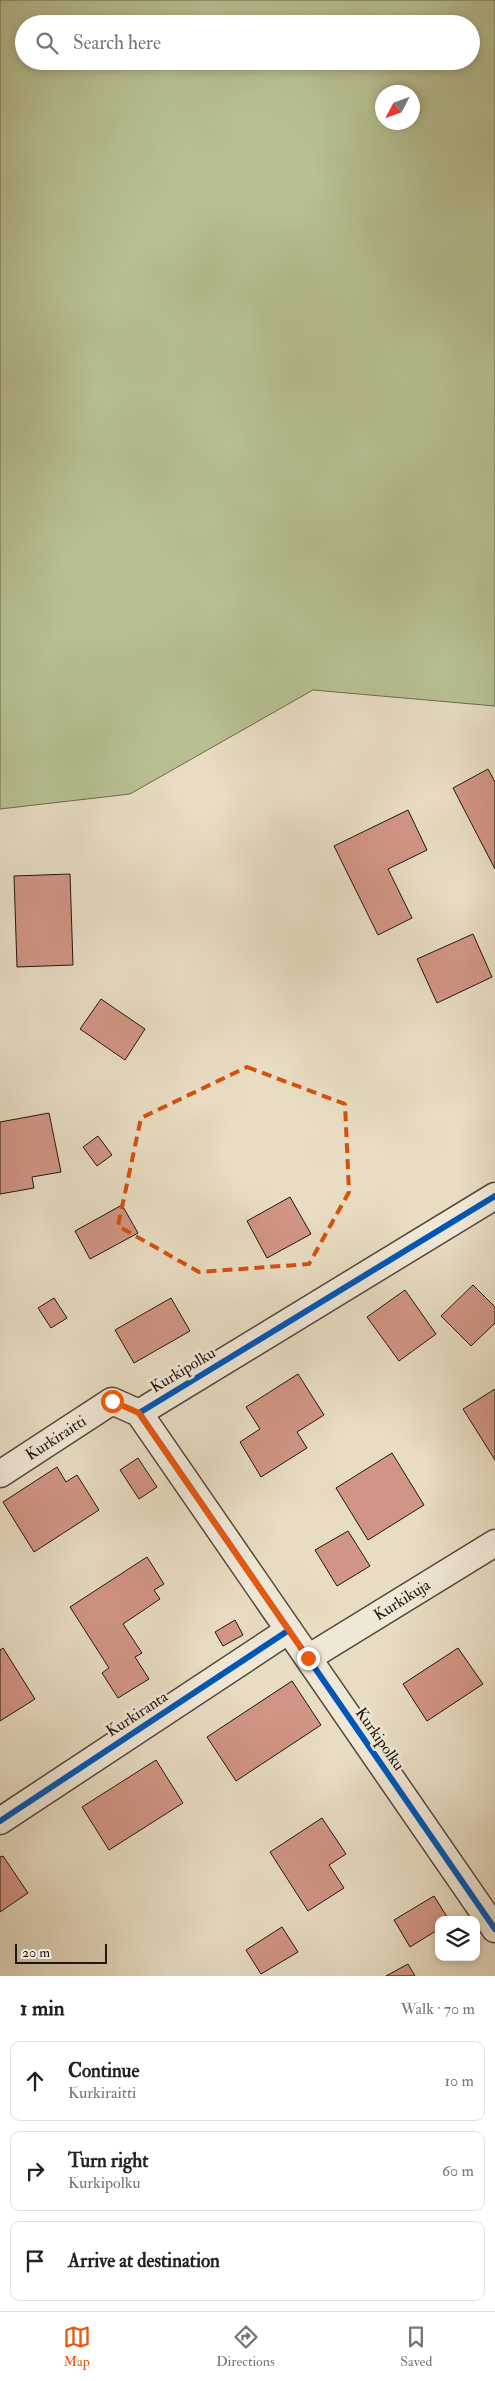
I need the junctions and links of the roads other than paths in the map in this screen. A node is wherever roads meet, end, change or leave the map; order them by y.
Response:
1 (495, 1196) edge
2 (139, 1413) junction
3 (0, 1474) edge
4 (495, 1543) edge
5 (289, 1630) junction
6 (308, 1658) junction
7 (0, 1821) edge
8 (495, 1929) edge

1 - 2 street, Kurkipolku
2 - 3 street, Kurkiraitti
2 - 5 street, Kurkipolku
4 - 6 street, Kurkikuja
5 - 6 street, Kurkipolku
5 - 7 street, Kurkiranta
6 - 8 street, Kurkipolku

